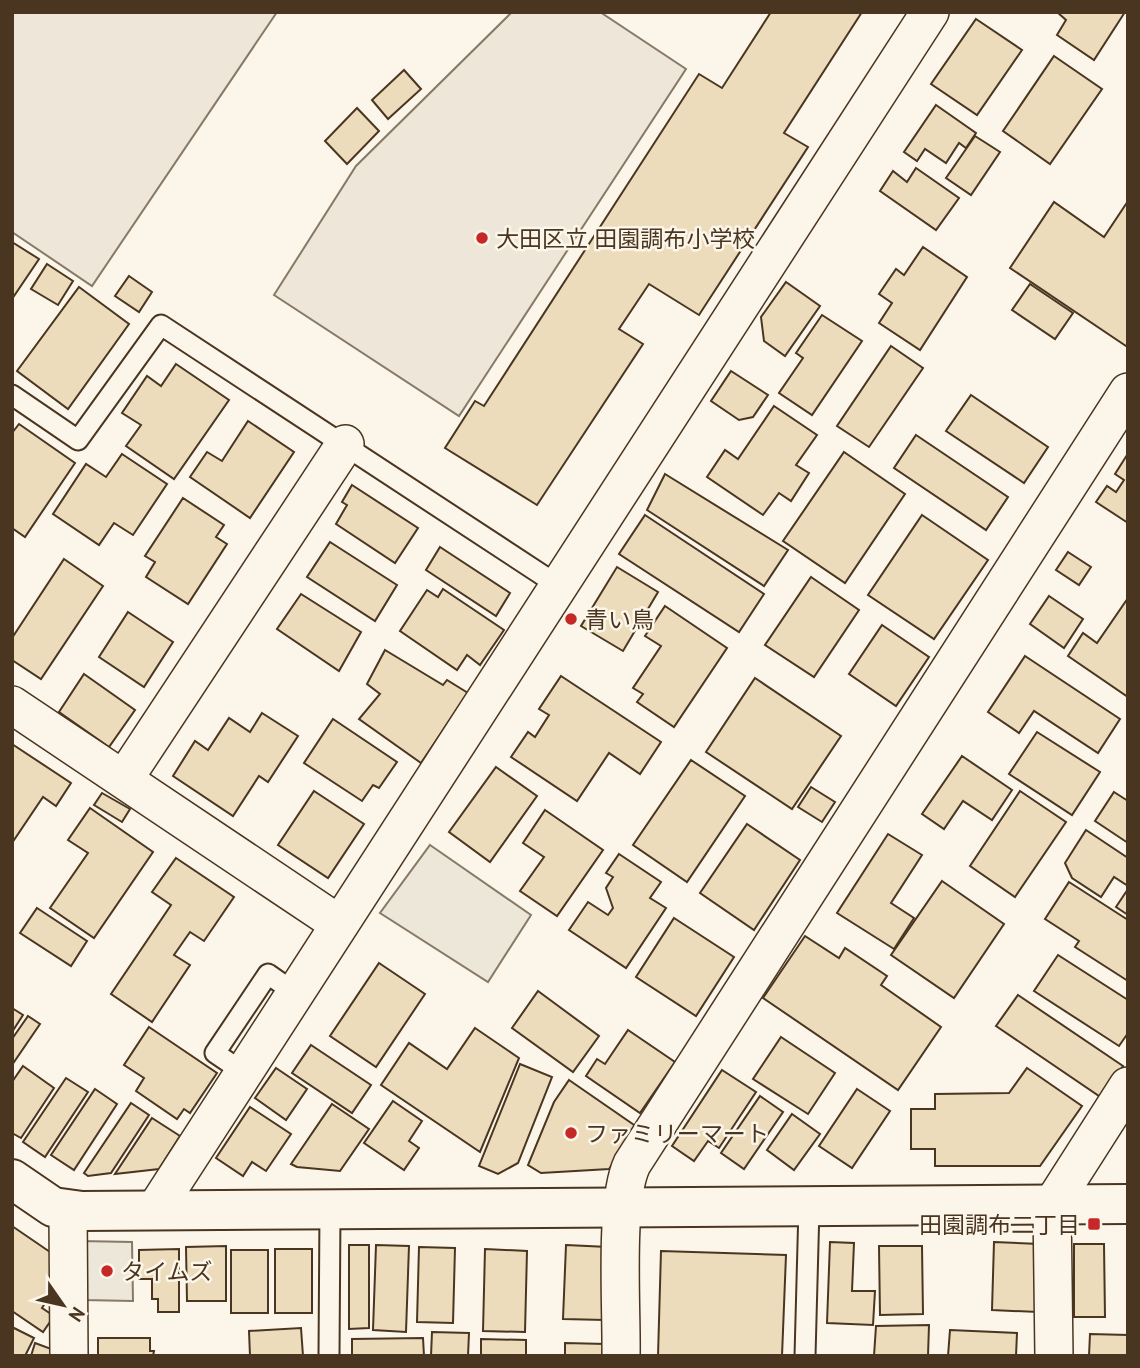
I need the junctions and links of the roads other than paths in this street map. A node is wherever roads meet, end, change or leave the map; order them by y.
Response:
1 (930, 12) edge
2 (1128, 392) edge
3 (12, 395) edge
4 (345, 444) junction
5 (559, 586) junction
6 (12, 705) edge
7 (124, 779) junction
8 (340, 924) junction
9 (1128, 1086) edge
10 (12, 1180) edge
11 (1128, 1204) edge
12 (1052, 1205) junction
13 (809, 1207) junction
14 (622, 1208) junction
15 (155, 1210) junction
16 (330, 1210) junction
17 (68, 1211) junction
18 (69, 1356) edge
19 (329, 1356) edge
20 (621, 1356) edge
21 (805, 1356) edge
22 (1054, 1356) edge

1 - 5 street
2 - 14 street
3 - 4 lane
4 - 5 lane
4 - 7 street
5 - 8 street
6 - 7 street
7 - 8 street
8 - 15 street
9 - 12 street
10 - 17 street
11 - 12 street
12 - 13 street
12 - 22 street
13 - 14 street
13 - 21 lane
14 - 16 street
14 - 20 street
15 - 16 street
15 - 17 street
16 - 19 lane
17 - 18 street

